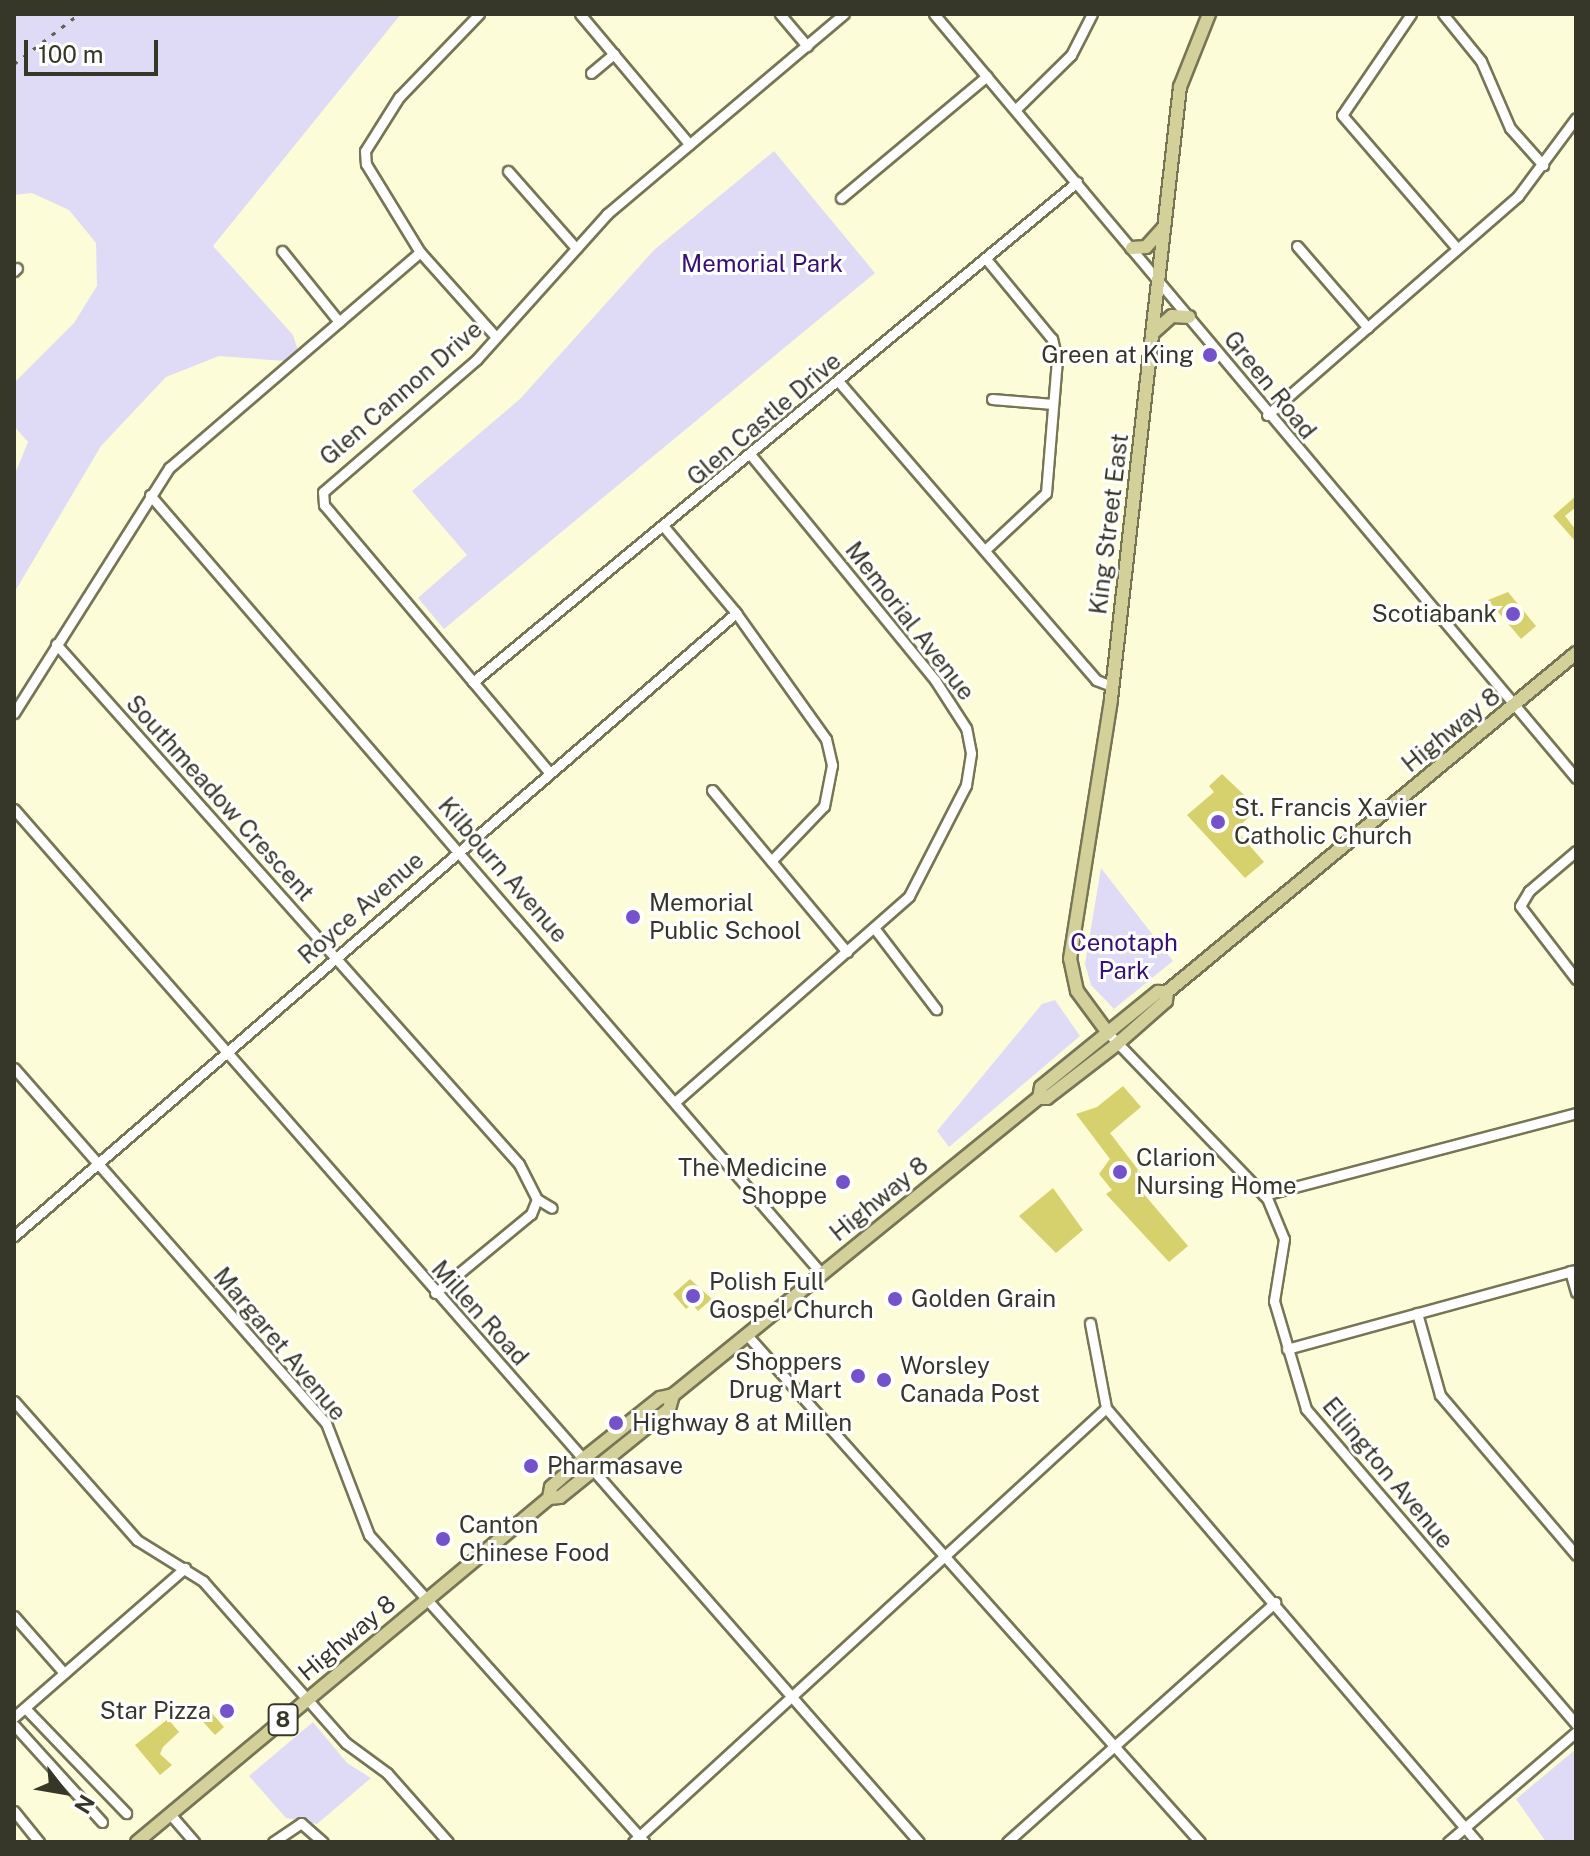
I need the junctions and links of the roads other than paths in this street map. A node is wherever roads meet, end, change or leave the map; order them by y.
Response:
1 (479, 14) edge
2 (580, 14) edge
3 (780, 14) edge
4 (844, 14) edge
5 (934, 14) edge
6 (1092, 14) edge
7 (1209, 14) edge
8 (1411, 14) edge
9 (1443, 14) edge
10 (807, 46) junction
11 (614, 54) junction
12 (591, 73) dead end
13 (987, 76) junction
14 (1016, 109) junction
15 (1576, 118) edge
16 (689, 144) junction
17 (1543, 165) junction
18 (508, 171) dead end
19 (1077, 182) junction
20 (841, 198) dead end
21 (1165, 225) junction
22 (1297, 246) dead end
23 (576, 248) junction
24 (1132, 248) junction
25 (1457, 248) junction
26 (282, 251) dead end
27 (420, 252) junction
28 (986, 259) junction
29 (1160, 282) junction
30 (1189, 317) junction
31 (339, 322) junction
32 (1368, 328) junction
33 (1154, 332) junction
34 (496, 337) junction
35 (839, 382) junction
36 (992, 399) dead end
37 (1053, 404) junction
38 (1267, 415) junction
39 (751, 455) junction
40 (150, 495) junction
41 (665, 528) junction
42 (985, 550) junction
43 (736, 613) junction
44 (56, 644) junction
45 (1576, 653) edge
46 (473, 682) junction
47 (1112, 686) junction
48 (1516, 706) junction
49 (14, 713) edge
50 (549, 772) junction
51 (1576, 778) edge
52 (712, 790) dead end
53 (16, 816) edge
54 (459, 850) junction
55 (1576, 851) edge
56 (771, 861) junction
57 (875, 929) junction
58 (847, 952) junction
59 (334, 957) junction
60 (1576, 979) edge
61 (936, 1009) dead end
62 (1112, 1038) junction
63 (226, 1053) junction
64 (14, 1068) edge
65 (676, 1101) junction
66 (1576, 1113) edge
67 (97, 1163) junction
68 (1264, 1195) junction
69 (537, 1199) junction
70 (552, 1208) dead end
71 (14, 1236) edge
72 (1573, 1270) edge
73 (822, 1274) junction
74 (1576, 1292) edge
75 (435, 1293) junction
76 (1417, 1313) junction
77 (1090, 1323) dead end
78 (747, 1335) junction
79 (1287, 1349) junction
80 (673, 1395) junction
81 (14, 1401) edge
82 (1106, 1408) junction
83 (582, 1460) junction
84 (593, 1472) junction
85 (549, 1498) junction
86 (943, 1553) junction
87 (1576, 1555) edge
88 (185, 1568) junction
89 (428, 1599) junction
90 (1275, 1602) junction
91 (14, 1616) edge
92 (64, 1673) junction
93 (790, 1696) junction
94 (308, 1699) junction
95 (25, 1708) junction
96 (14, 1717) edge
97 (1576, 1724) edge
98 (14, 1725) edge
99 (1576, 1732) edge
100 (1114, 1746) junction
101 (14, 1811) edge
102 (126, 1813) dead end
103 (170, 1814) junction
104 (102, 1822) dead end
105 (1467, 1826) junction
106 (639, 1840) edge
107 (39, 1842) edge
108 (137, 1842) edge
109 (194, 1842) edge
110 (273, 1842) edge
111 (323, 1842) edge
112 (448, 1842) edge
113 (919, 1842) edge
114 (1007, 1842) edge
115 (1200, 1842) edge
116 (1448, 1842) edge
117 (1477, 1842) edge

1 - 27 street
2 - 11 street
3 - 10 street
4 - 10 street, Glen Cannon Drive
5 - 13 street, Green Road
6 - 14 street
7 - 21 main road, King Street East
8 - 25 street
9 - 17 street
10 - 16 street, Glen Cannon Drive
11 - 12 street
11 - 16 street
13 - 14 street, Green Road
13 - 20 street
14 - 19 street, Green Road
15 - 17 street
16 - 23 street, Glen Cannon Drive
17 - 25 street
18 - 23 street
19 - 24 street, Green Road
19 - 28 street, Glen Castle Drive
21 - 24 main road
21 - 29 main road, King Street East
22 - 32 street
23 - 34 street, Glen Cannon Drive
24 - 29 street, Green Road
25 - 32 street
26 - 31 street
27 - 31 street
27 - 34 street
28 - 35 street, Glen Castle Drive
28 - 37 street
29 - 30 street, Green Road
29 - 33 main road, King Street East
30 - 33 main road
30 - 38 street, Green Road
31 - 40 street
32 - 38 street
33 - 47 main road, King Street East
34 - 46 street, Glen Cannon Drive
35 - 39 street, Glen Castle Drive
35 - 42 street
36 - 37 street
37 - 42 street
38 - 48 street, Green Road
39 - 41 street, Glen Castle Drive
39 - 57 street, Memorial Avenue
40 - 44 street
40 - 54 street, Kilbourn Avenue
41 - 43 street
41 - 46 street, Glen Castle Drive
42 - 47 street
43 - 50 street, Royce Avenue
43 - 56 street
44 - 49 street
44 - 59 street, Southmeadow Crescent
45 - 48 main road, Highway 8 / 8
46 - 50 street, Glen Cannon Drive
47 - 62 main road, King Street East
48 - 51 street, Green Road
48 - 62 main road, Highway 8 / 8
50 - 54 street, Royce Avenue
52 - 56 street
53 - 63 street, Millen Road
54 - 59 street, Royce Avenue
54 - 65 street, Kilbourn Avenue
55 - 60 street
56 - 58 street
57 - 58 street, Memorial Avenue
57 - 61 street
58 - 65 street, Memorial Avenue
59 - 63 street, Royce Avenue
59 - 69 street, Southmeadow Crescent
62 - 68 street, Ellington Avenue
62 - 73 main road, Highway 8 / 8
63 - 67 street, Royce Avenue
63 - 75 street, Millen Road
64 - 67 street, Margaret Avenue
65 - 73 street, Kilbourn Avenue
66 - 68 street
67 - 71 street, Royce Avenue
67 - 89 street, Margaret Avenue
68 - 79 street, Ellington Avenue
69 - 70 street
69 - 75 street
72 - 74 street
72 - 76 street
73 - 78 main road, Highway 8 / 8
75 - 83 street, Millen Road
76 - 79 street
76 - 87 street
77 - 82 street
78 - 80 main road, Highway 8 / 8
78 - 86 street
79 - 97 street, Ellington Avenue
80 - 83 main road, Highway 8 / 8
80 - 84 main road, Highway 8 / 8
81 - 88 street
82 - 86 street
82 - 90 street
83 - 84 street, Millen Road
83 - 85 main road, Highway 8 / 8
84 - 85 main road, Highway 8 / 8
84 - 93 street, Millen Road
85 - 89 main road, Highway 8 / 8
86 - 93 street
86 - 100 street
88 - 92 street
88 - 94 street
89 - 94 main road, Highway 8 / 8
89 - 106 street, Margaret Avenue
90 - 100 street
90 - 105 street
91 - 92 street
92 - 95 street
93 - 106 street
93 - 113 street, Millen Road
94 - 103 main road, Highway 8 / 8
94 - 112 street
95 - 96 street
95 - 102 street
98 - 104 street
99 - 105 street
100 - 114 street
100 - 115 street
101 - 107 street
103 - 108 main road, Highway 8 / 8
103 - 109 street
105 - 116 street
105 - 117 street
110 - 111 street

